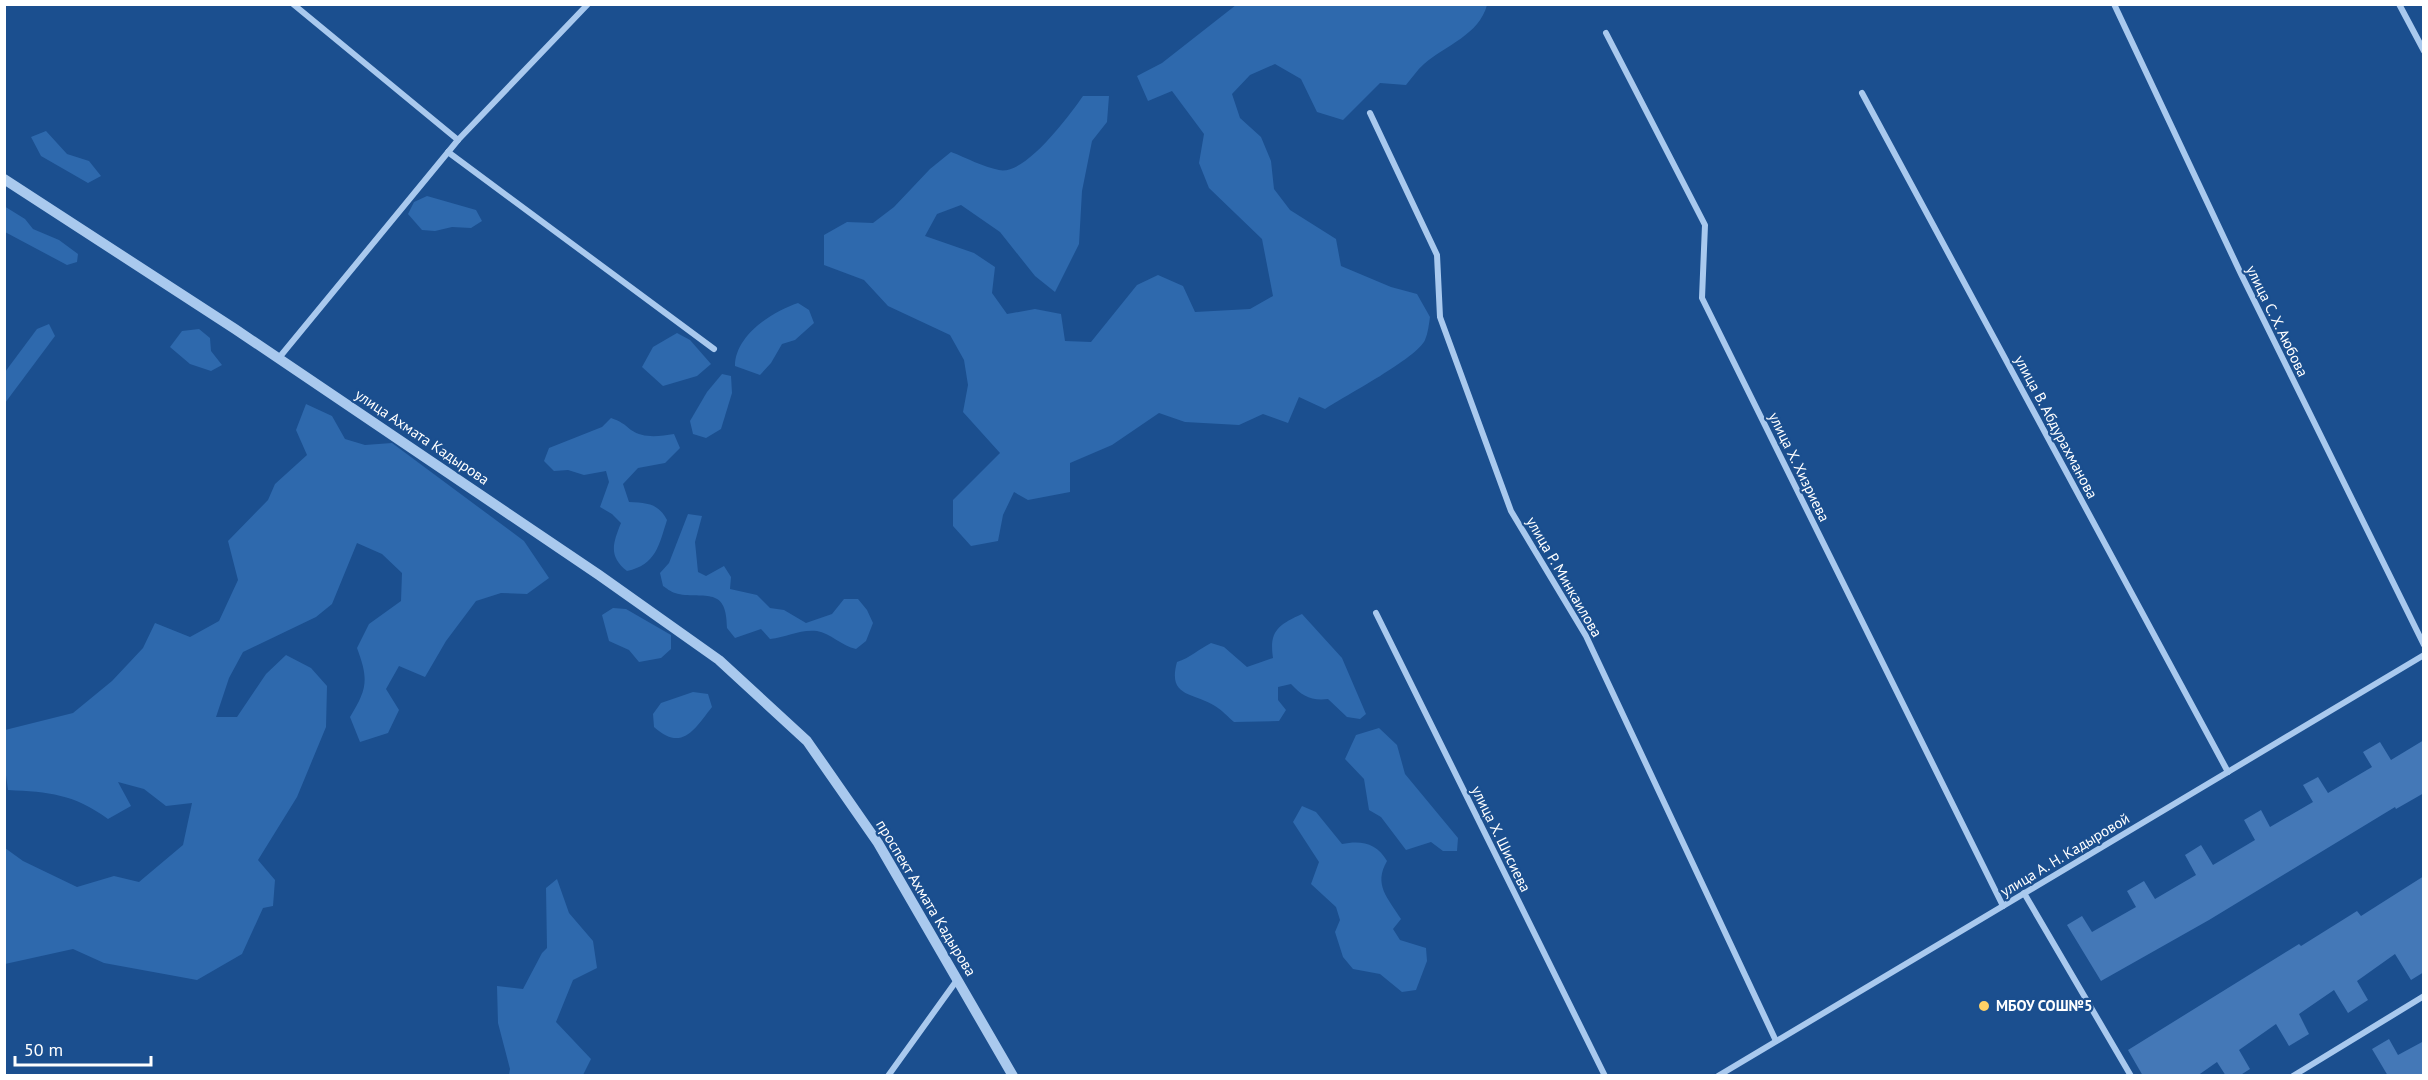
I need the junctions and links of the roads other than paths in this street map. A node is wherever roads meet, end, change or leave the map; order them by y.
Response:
1 (293, 4) edge
2 (588, 4) edge
3 (2114, 4) edge
4 (2399, 4) edge
5 (1606, 33) dead end
6 (2424, 51) edge
7 (1862, 93) dead end
8 (1370, 113) dead end
9 (458, 140) junction
10 (448, 152) junction
11 (4, 179) edge
12 (714, 349) dead end
13 (278, 359) junction
14 (1376, 613) dead end
15 (2424, 645) edge
16 (2424, 655) edge
17 (807, 741) joint
18 (2228, 772) junction
19 (2024, 893) junction
20 (2003, 906) junction
21 (958, 980) junction
22 (2424, 996) edge
23 (1776, 1041) junction
24 (888, 1076) edge
25 (1013, 1076) edge
26 (1605, 1076) edge
27 (1718, 1076) edge
28 (2131, 1076) edge
29 (2293, 1076) edge

1 - 9 street
2 - 9 street
3 - 15 street, улица С. Х. Аюбова
4 - 6 street
5 - 20 street, улица Х. Хизриева
7 - 18 street, улица В. Абдурахманова
8 - 23 street, улица Р. Минкаилова
9 - 10 street
10 - 12 street
10 - 13 street
11 - 13 street, улица Ахмата Кадырова
13 - 17 street, улица Ахмата Кадырова
14 - 26 street, улица Х. Шисиева
16 - 18 street, улица А. Н. Кадыровой
17 - 21 street, проспект Ахмата Кадырова
18 - 19 street, улица А. Н. Кадыровой
19 - 20 street, улица А. Н. Кадыровой
19 - 28 street
20 - 23 street, улица А. Н. Кадыровой
21 - 24 street
21 - 25 street, проспект Ахмата Кадырова
22 - 29 street
23 - 27 street, улица А. Н. Кадыровой

